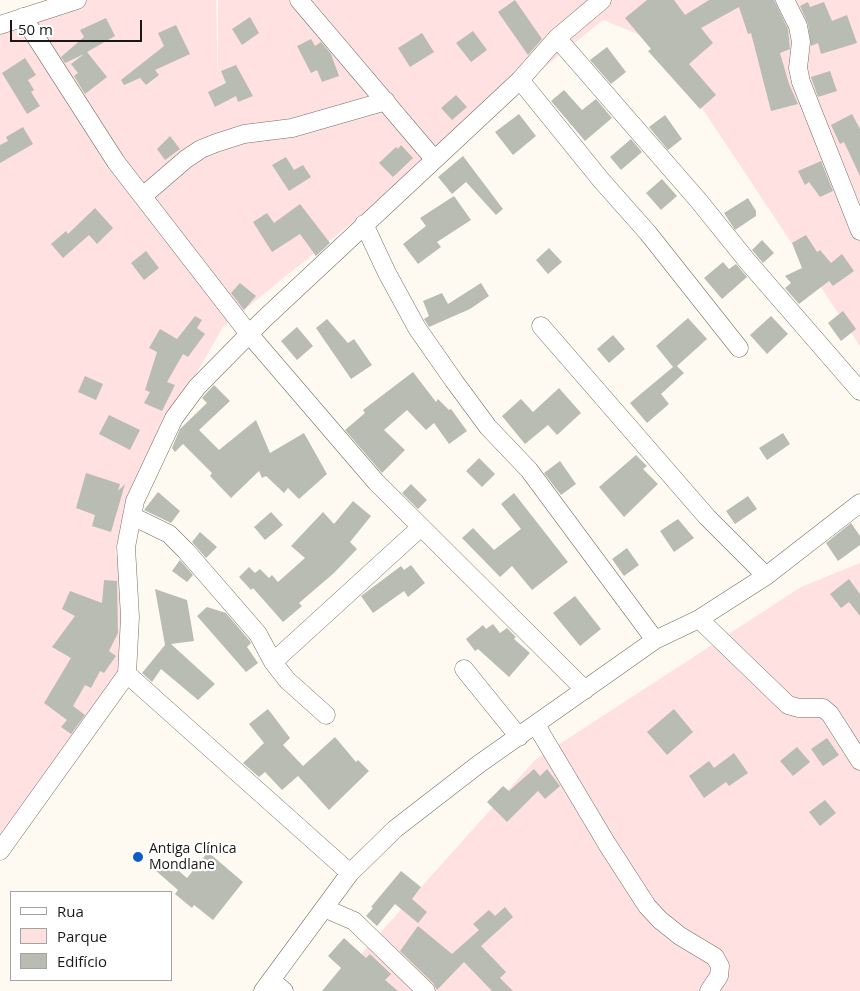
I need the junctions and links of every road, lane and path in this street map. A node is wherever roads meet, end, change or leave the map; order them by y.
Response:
1 (77, 0) edge
2 (299, 0) edge
3 (602, 0) edge
4 (785, 0) edge
5 (23, 17) junction
6 (0, 25) edge
7 (557, 38) junction
8 (520, 80) junction
9 (386, 101) junction
10 (434, 159) junction
11 (143, 196) junction
12 (364, 224) junction
13 (860, 231) edge
14 (541, 326) dead end
15 (249, 334) junction
16 (739, 348) dead end
17 (860, 391) edge
18 (860, 503) edge
19 (132, 516) junction
20 (421, 527) junction
21 (766, 576) junction
22 (699, 620) junction
23 (655, 640) junction
24 (273, 662) junction
25 (464, 669) dead end
26 (127, 674) junction
27 (585, 690) junction
28 (326, 715) dead end
29 (536, 725) junction
30 (519, 737) junction
31 (860, 761) edge
32 (0, 851) edge
33 (350, 873) junction
34 (324, 908) junction
35 (273, 987) edge
36 (426, 991) edge
37 (709, 991) edge

1 - 5 street
2 - 9 street
3 - 7 street
4 - 13 street
5 - 6 street
5 - 11 street
7 - 8 street
7 - 17 street
8 - 10 street
8 - 16 street
9 - 10 street
9 - 11 street
10 - 12 street
11 - 15 street
12 - 15 street
12 - 23 street
14 - 21 street
15 - 19 street
15 - 20 street
18 - 21 street
19 - 24 street
19 - 26 street
20 - 24 street
20 - 27 street
21 - 22 street
22 - 23 street
22 - 31 street
23 - 27 street
24 - 28 street
25 - 30 street
26 - 32 street
26 - 33 street
27 - 29 street
29 - 30 street
29 - 37 street
30 - 33 street
33 - 34 street
34 - 35 street
34 - 36 street

